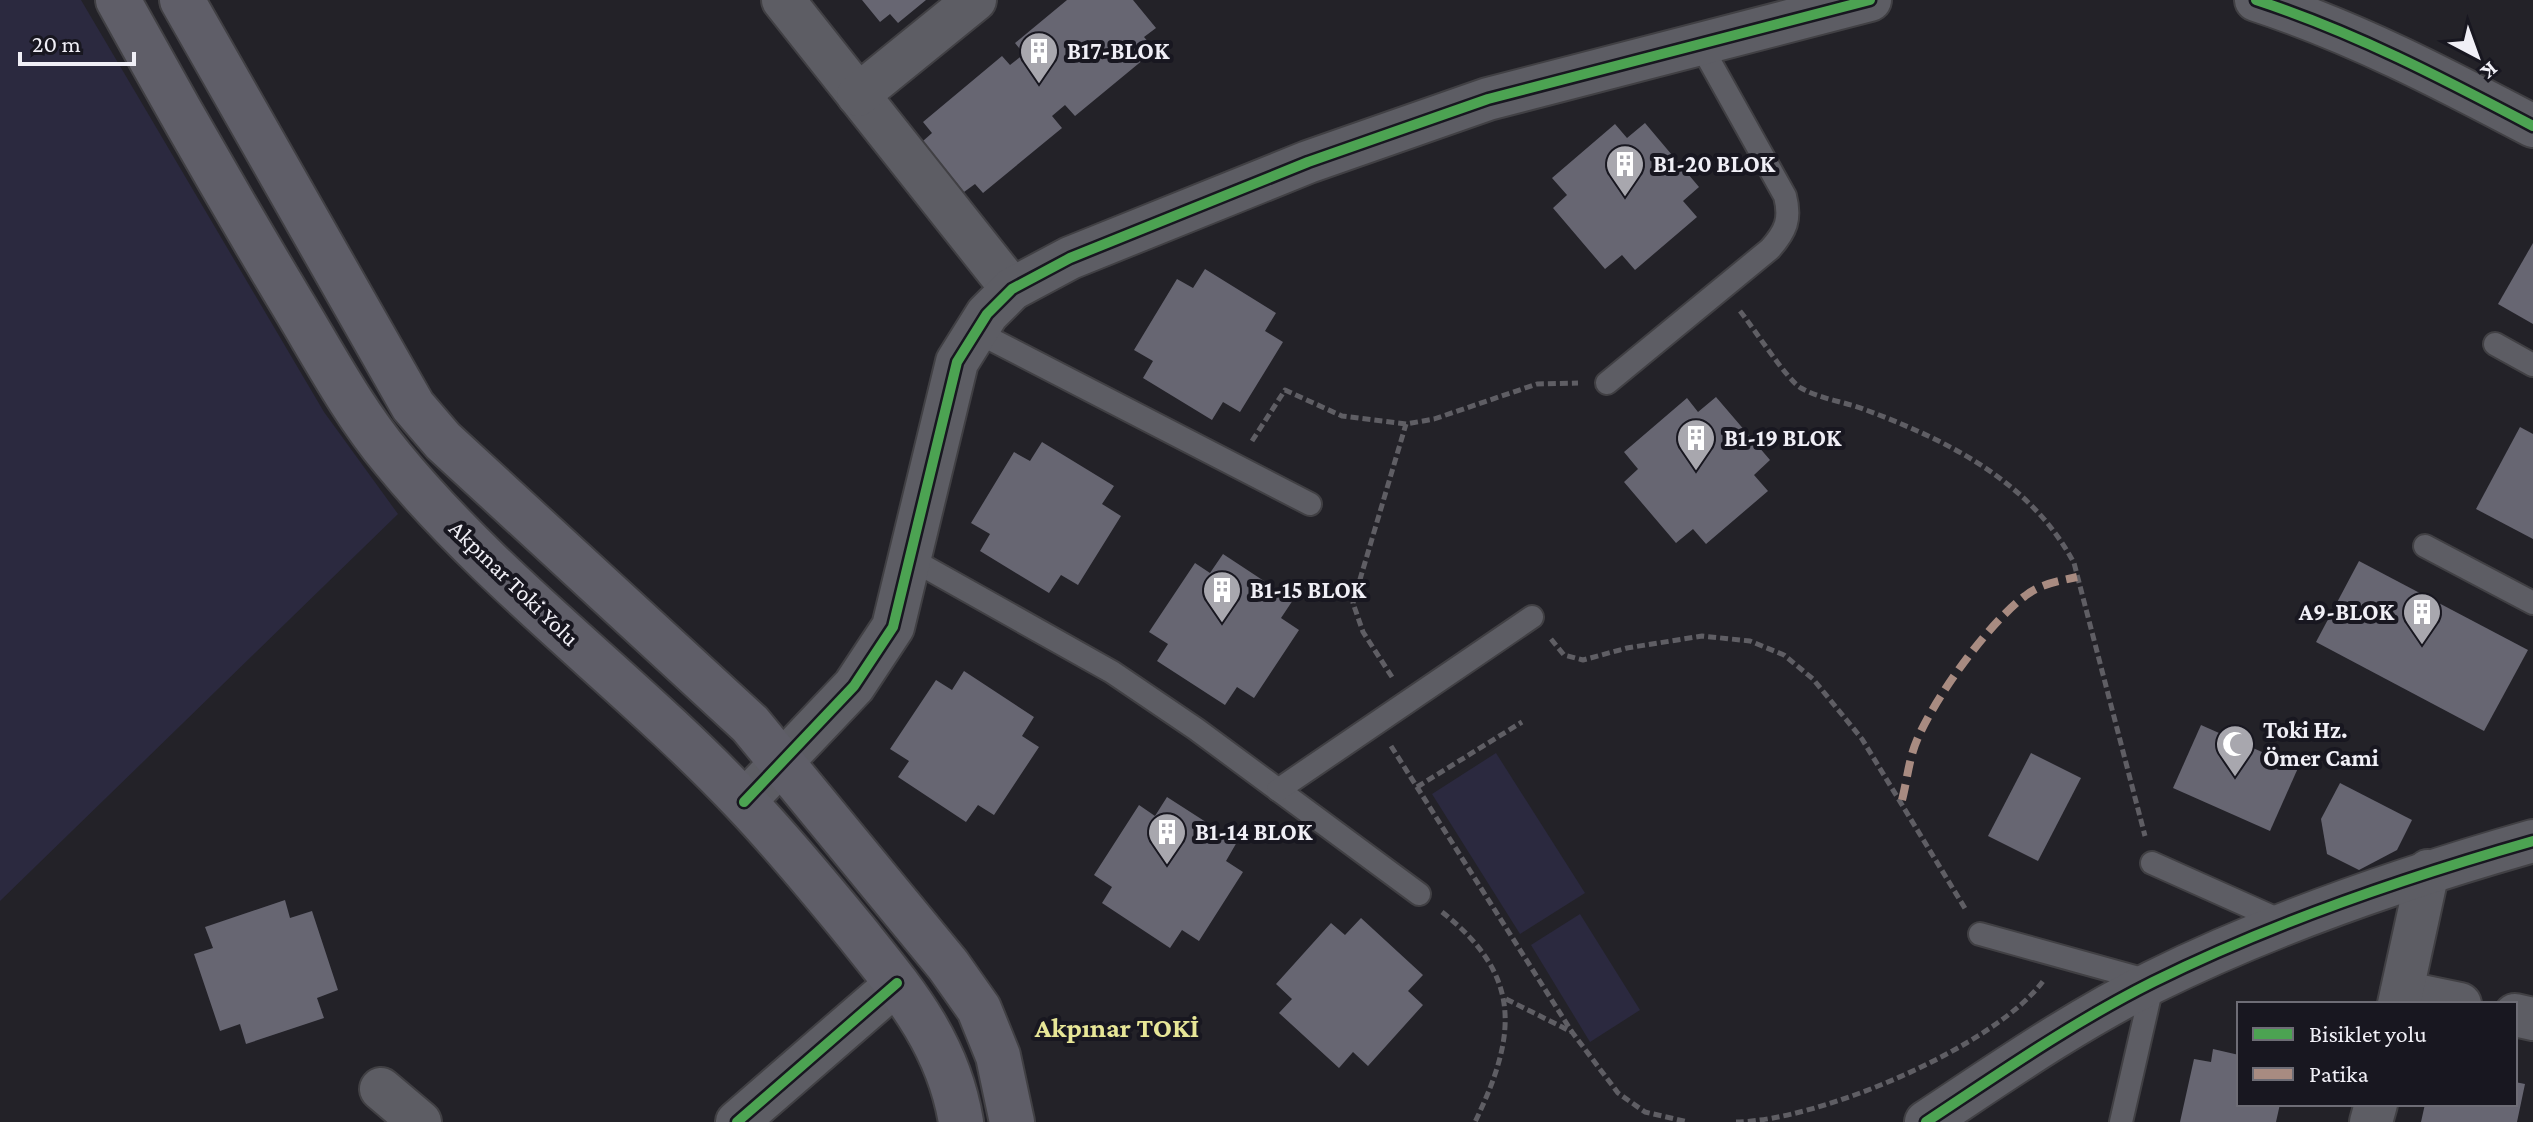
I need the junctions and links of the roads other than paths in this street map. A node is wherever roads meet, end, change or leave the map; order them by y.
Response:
1 (118, 0) edge
2 (182, 0) edge
3 (783, 0) edge
4 (975, 0) edge
5 (1870, 0) edge
6 (2256, 0) edge
7 (1700, 44) junction
8 (858, 95) junction
9 (2533, 126) edge
10 (1012, 289) junction
11 (975, 331) junction
12 (2495, 344) dead end
13 (2533, 365) edge
14 (1607, 383) road end
15 (1310, 504) dead end
16 (2425, 546) dead end
17 (911, 559) junction
18 (2533, 603) edge
19 (1532, 617) road end
20 (784, 763) junction
21 (1278, 790) junction
22 (744, 802) junction
23 (2533, 841) edge
24 (2152, 863) road end
25 (2428, 871) junction
26 (1419, 894) road end
27 (2287, 924) junction
28 (1980, 934) road end
29 (2153, 982) junction
30 (897, 983) junction
31 (2401, 998) edge
32 (2440, 1002) edge
33 (381, 1089) dead end
34 (420, 1122) edge
35 (737, 1122) edge
36 (961, 1122) edge
37 (1012, 1122) edge
38 (1926, 1122) edge
39 (2121, 1122) edge

1 - 22 main road, Akpınar Toki Yolu
2 - 20 main road
3 - 8 street
4 - 8 street
5 - 7 street
6 - 9 street
7 - 10 street
7 - 14 lane
8 - 10 street
10 - 11 street
11 - 15 lane
11 - 17 street
12 - 13 lane
16 - 18 lane
17 - 20 street
17 - 21 lane
19 - 21 lane
20 - 22 street
20 - 37 main road
21 - 26 lane
22 - 30 main road, Akpınar Toki Yolu
23 - 25 street
24 - 27 lane
25 - 27 street
25 - 31 street
27 - 29 street
28 - 29 lane
29 - 38 street
29 - 39 lane
30 - 35 street
30 - 36 main road, Akpınar Toki Yolu
31 - 32 street
33 - 34 street

